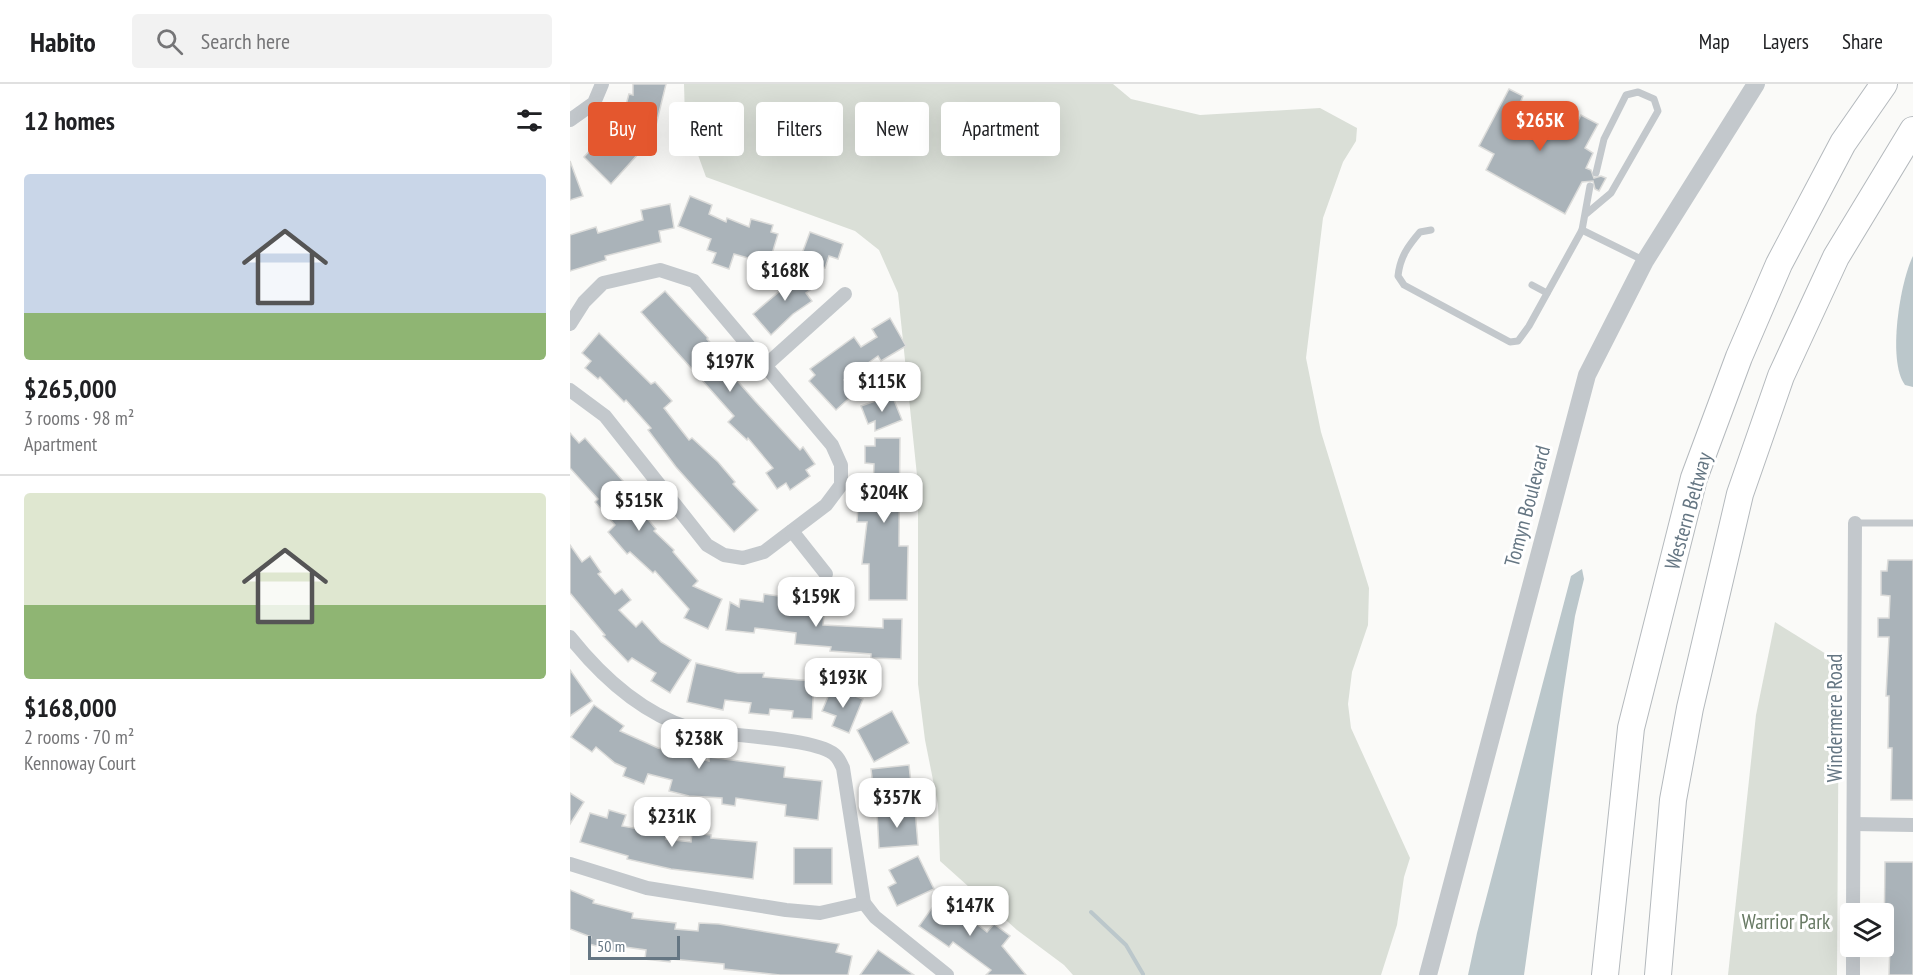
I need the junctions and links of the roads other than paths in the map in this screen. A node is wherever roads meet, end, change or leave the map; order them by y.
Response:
1 (602, 84) edge
2 (1756, 84) edge
3 (1884, 84) edge
4 (570, 120) edge
5 (1913, 130) edge
6 (1596, 173) dead end
7 (1590, 186) dead end
8 (1586, 214) junction
9 (1431, 230) dead end
10 (1582, 230) junction
11 (1645, 261) junction
12 (1532, 285) dead end
13 (1547, 293) junction
14 (845, 294) dead end
15 (570, 324) edge
16 (765, 366) junction
17 (570, 390) edge
18 (1855, 523) joint
19 (1913, 523) edge
20 (792, 531) junction
21 (826, 574) dead end
22 (570, 637) edge
23 (1631, 728) junction
24 (1854, 824) junction
25 (1913, 825) edge
26 (570, 864) edge
27 (864, 903) junction
28 (1853, 903) edge
29 (1853, 957) edge
30 (947, 975) edge
31 (1428, 975) edge
32 (1596, 975) edge
33 (1605, 975) edge
34 (1658, 975) edge
35 (1853, 975) edge

1 - 4 street
2 - 11 street, Tomyn Boulevard
3 - 23 highway, Western Beltway
5 - 34 highway
6 - 8 lane
7 - 8 lane
8 - 10 lane
9 - 13 lane
10 - 11 lane
10 - 13 lane
11 - 31 street, Tomyn Boulevard
12 - 13 lane
14 - 16 street
15 - 16 street
16 - 20 street
17 - 20 street
18 - 19 lane
18 - 24 street, Windermere Road
20 - 21 street
22 - 27 street
23 - 32 highway
23 - 33 highway, Western Beltway
24 - 25 street
24 - 28 street, Windermere Road
26 - 27 street
27 - 30 street
29 - 35 street

